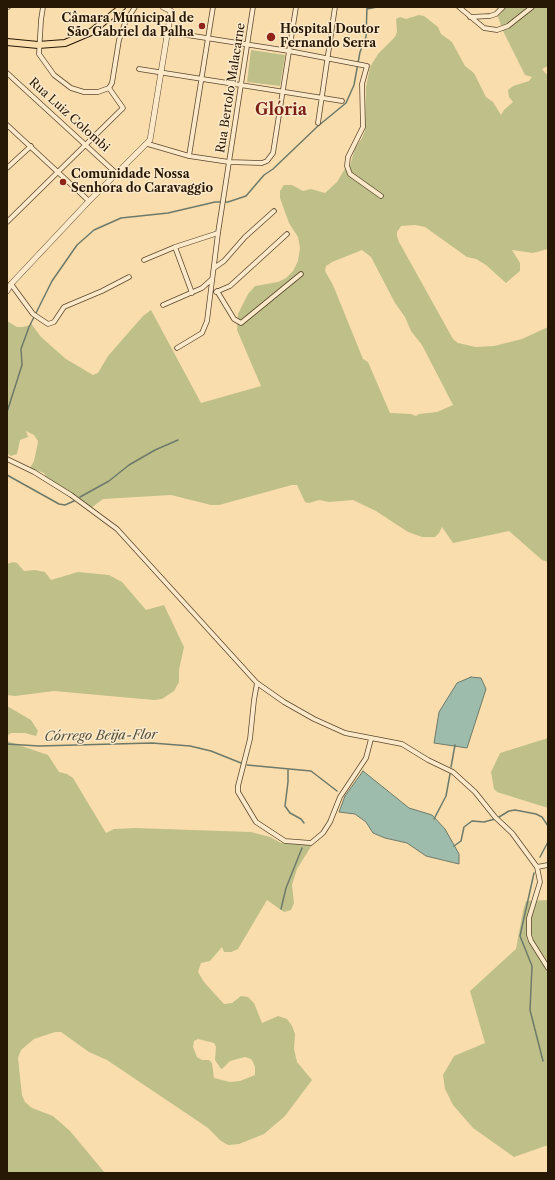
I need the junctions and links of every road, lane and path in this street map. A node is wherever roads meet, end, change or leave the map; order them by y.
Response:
1 (43, 7) edge
2 (122, 7) edge
3 (135, 7) edge
4 (163, 7) edge
5 (213, 7) edge
6 (254, 7) edge
7 (296, 7) edge
8 (336, 7) edge
9 (459, 7) edge
10 (503, 7) edge
11 (532, 7) edge
12 (172, 9) edge
13 (470, 17) junction
14 (168, 32) junction
15 (208, 39) junction
16 (7, 42) edge
17 (38, 45) junction
18 (248, 45) junction
19 (289, 51) junction
20 (328, 58) junction
21 (139, 69) dead end
22 (162, 72) junction
23 (7, 73) edge
24 (202, 79) junction
25 (242, 85) junction
26 (109, 88) junction
27 (283, 91) junction
28 (321, 98) junction
29 (342, 101) dead end
30 (318, 123) dead end
31 (7, 125) edge
32 (87, 144) junction
33 (148, 144) junction
34 (30, 146) junction
35 (189, 156) junction
36 (229, 162) junction
37 (7, 168) edge
38 (58, 171) junction
39 (116, 173) junction
40 (381, 196) dead end
41 (89, 201) junction
42 (274, 211) dead end
43 (7, 222) edge
44 (218, 233) junction
45 (286, 234) dead end
46 (175, 247) junction
47 (144, 260) dead end
48 (214, 268) junction
49 (301, 274) dead end
50 (129, 276) dead end
51 (212, 279) junction
52 (11, 284) junction
53 (7, 291) edge
54 (217, 291) junction
55 (211, 292) junction
56 (192, 293) junction
57 (163, 305) dead end
58 (177, 348) dead end
59 (7, 459) edge
60 (258, 683) junction
61 (371, 739) junction
62 (548, 865) edge
63 (537, 867) junction
64 (548, 968) edge

1 - 17 street
2 - 17 main road
3 - 26 street
4 - 12 street
5 - 15 street
6 - 18 street, Rua Bertolo Malacarne
7 - 19 street
8 - 20 street
9 - 13 street
10 - 13 street
11 - 13 street
12 - 14 street
14 - 15 street
14 - 22 street
15 - 18 street
15 - 24 street
16 - 17 main road
17 - 26 street
18 - 19 street
18 - 25 street, Rua Bertolo Malacarne
19 - 20 street
19 - 27 street
20 - 28 street
20 - 40 street
21 - 22 street
22 - 24 street
22 - 33 street
23 - 32 street, Rua Luiz Colombi
24 - 25 street
24 - 35 street
25 - 27 street
25 - 36 street, Rua Bertolo Malacarne
26 - 32 street
27 - 28 street
27 - 36 street
28 - 29 street
28 - 30 street
31 - 34 street
32 - 38 street
32 - 39 street, Rua Luiz Colombi
33 - 35 street
33 - 39 street
34 - 37 street
34 - 38 street
35 - 36 street
36 - 44 street, Rua Bertolo Malacarne
38 - 41 street
38 - 43 street
39 - 41 street
41 - 52 street
42 - 48 street
44 - 46 street
44 - 48 street, Rua Bertolo Malacarne
45 - 54 street
46 - 47 street
46 - 56 street
48 - 51 street, Rua Bertolo Malacarne
49 - 54 street
50 - 52 street
51 - 55 street, Rua Bertolo Malacarne
51 - 56 street
52 - 53 street
54 - 55 street
55 - 58 street, Rua Bertolo Malacarne
56 - 57 street
59 - 60 street
60 - 61 street
60 - 61 street
61 - 63 street
62 - 63 street
63 - 64 street

